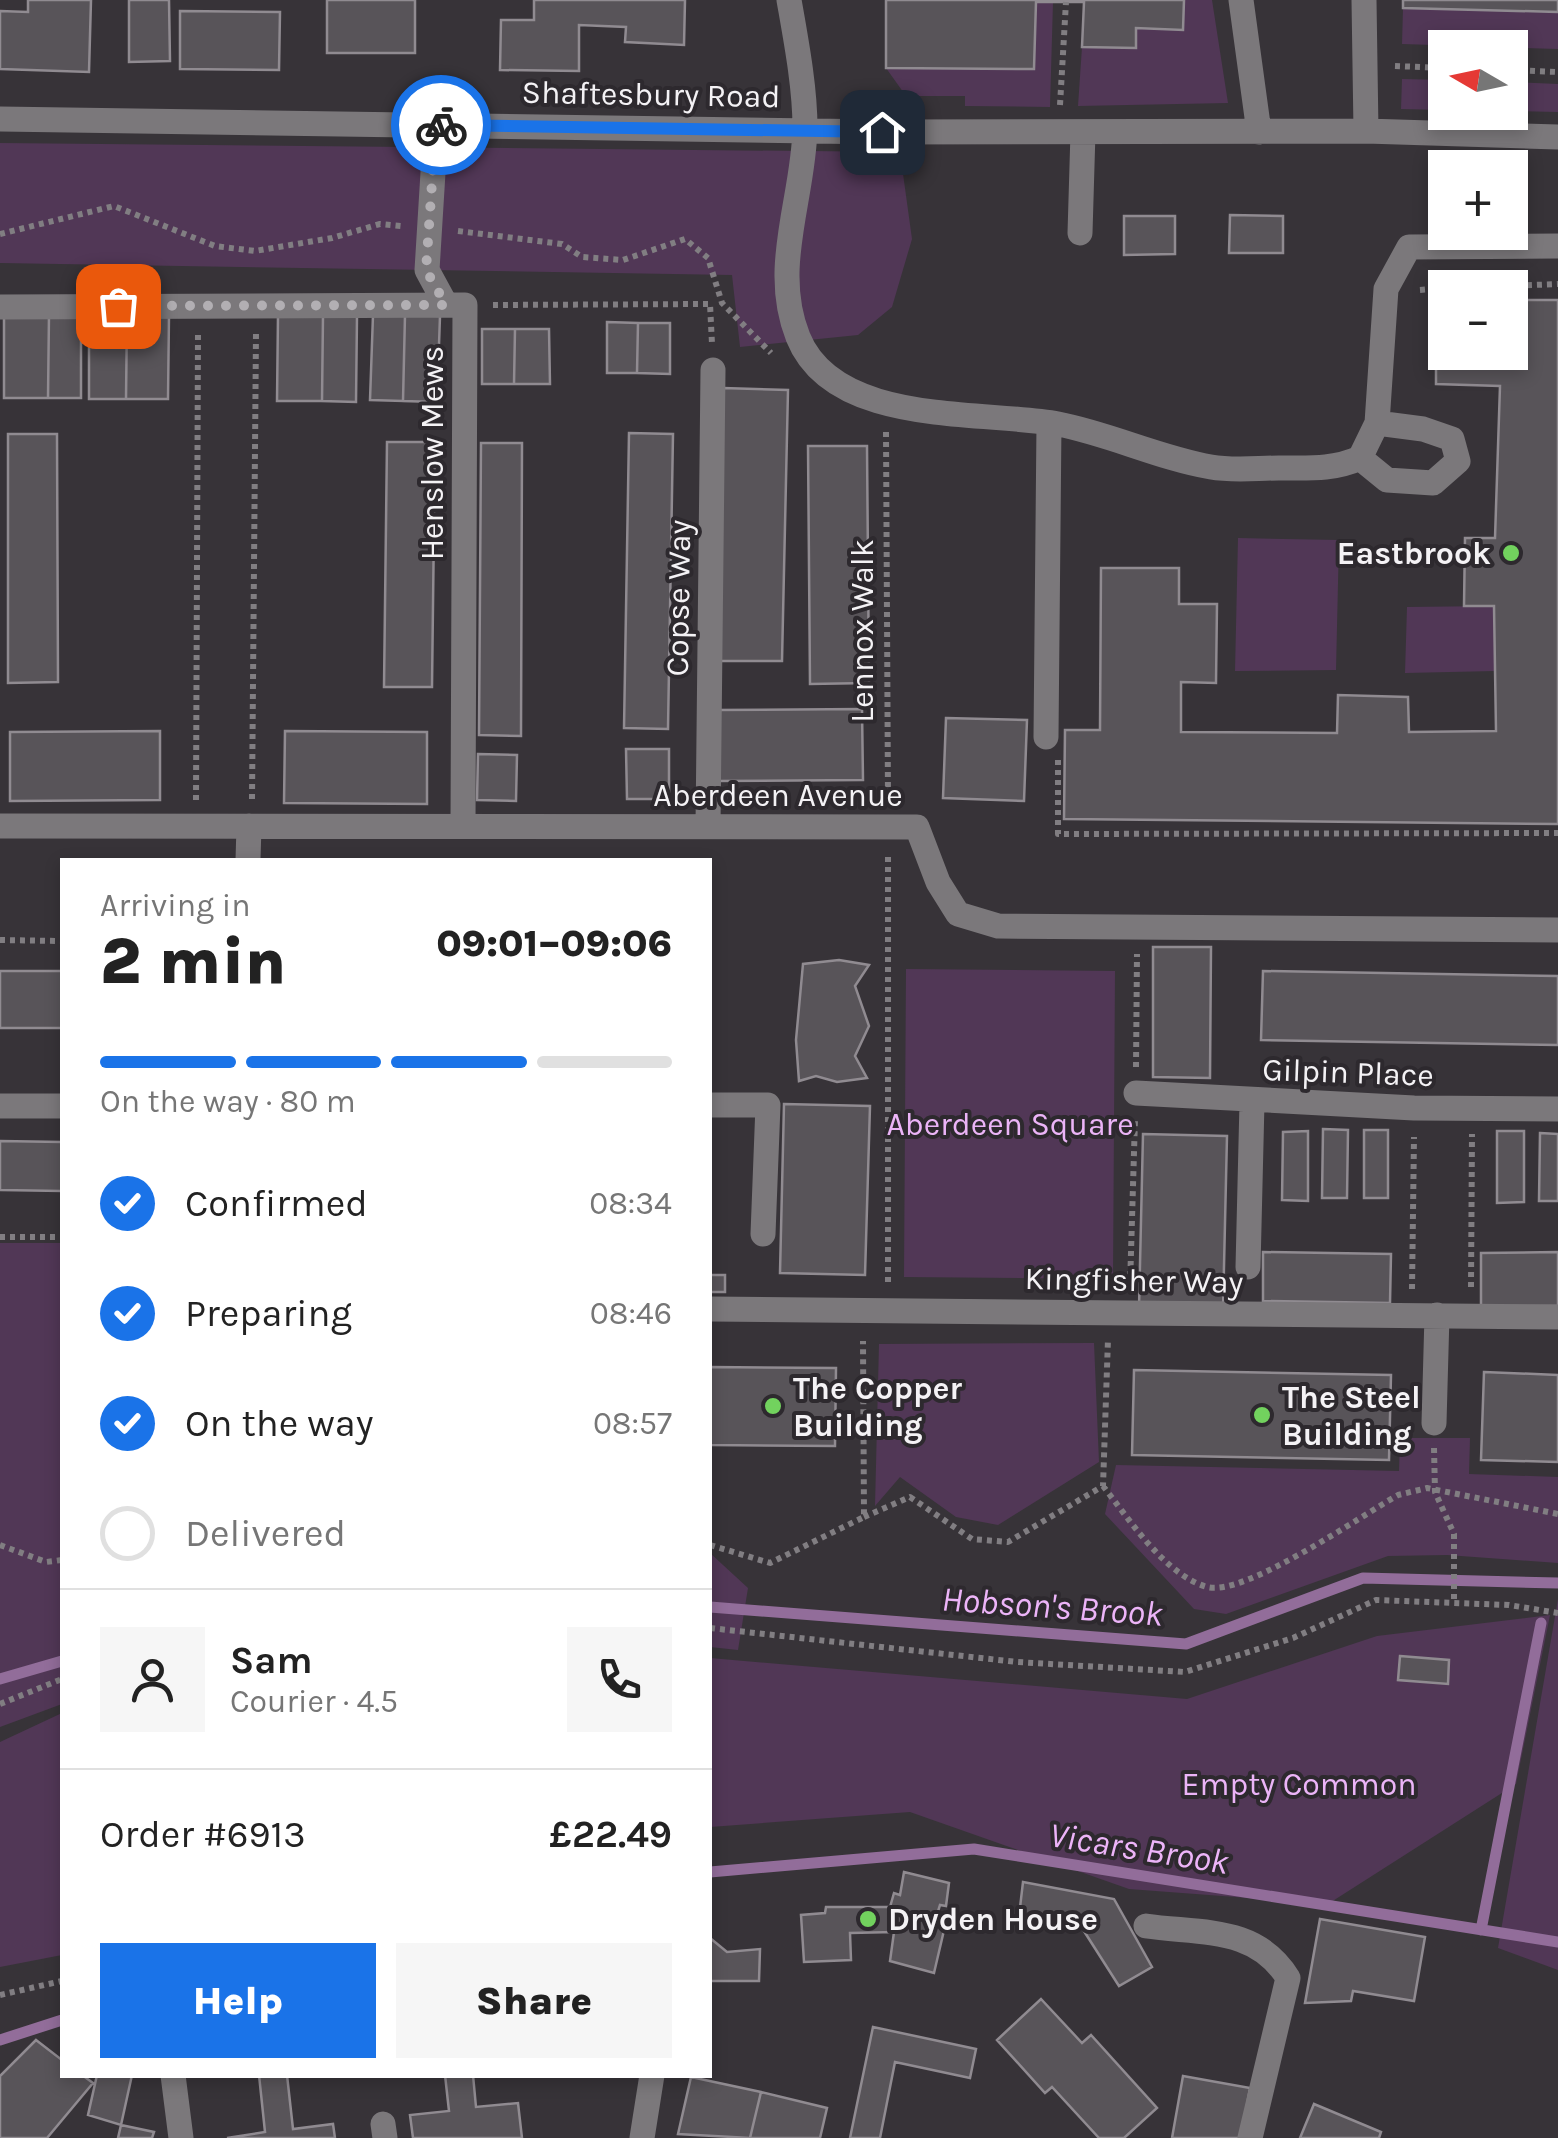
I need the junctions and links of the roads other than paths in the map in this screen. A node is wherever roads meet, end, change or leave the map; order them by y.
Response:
1 (789, 0) edge
2 (1241, 0) edge
3 (1364, 0) edge
4 (0, 120) edge
5 (436, 124) junction
6 (805, 128) junction
7 (1366, 131) junction
8 (1071, 132) junction
9 (1259, 132) junction
10 (1558, 137) edge
11 (1080, 233) dead end
12 (1558, 246) edge
13 (455, 305) junction
14 (0, 307) edge
15 (713, 370) road end
16 (1049, 423) junction
17 (1377, 423) junction
18 (1360, 458) junction
19 (1052, 747) road end
20 (0, 826) edge
21 (250, 826) junction
22 (463, 826) junction
23 (708, 826) junction
24 (248, 858) edge
25 (1558, 930) edge
26 (1136, 1093) dead end
27 (1252, 1102) junction
28 (712, 1105) edge
29 (0, 1106) edge
30 (60, 1106) edge
31 (1558, 1109) edge
32 (763, 1234) dead end
33 (1248, 1267) dead end
34 (712, 1309) edge
35 (1424, 1316) junction
36 (1558, 1317) edge
37 (1434, 1423) road end
38 (1146, 1926) dead end
39 (173, 2078) edge
40 (652, 2078) edge
41 (182, 2138) edge
42 (642, 2138) edge
43 (1250, 2138) edge

1 - 6 street
2 - 9 street
3 - 7 street
4 - 5 street, Shaftesbury Road
5 - 6 street, Shaftesbury Road
5 - 13 street
6 - 8 street, Shaftesbury Road
6 - 16 street
7 - 9 street, Shaftesbury Road
7 - 10 street, Shaftesbury Road
8 - 9 street, Shaftesbury Road
8 - 11 street
12 - 17 street
13 - 14 street, Henslow Mews
13 - 22 street, Henslow Mews
15 - 23 street, Copse Way
16 - 18 street
16 - 19 street
17 - 18 street
17 - 18 street
20 - 21 street, Aberdeen Avenue
21 - 22 street, Aberdeen Avenue
21 - 24 street
22 - 23 street, Aberdeen Avenue
23 - 25 street, Aberdeen Avenue
26 - 27 street, Gilpin Place
27 - 31 street, Gilpin Place
27 - 33 street
28 - 32 street
29 - 30 street
34 - 35 street, Kingfisher Way
35 - 36 street, Kingfisher Way
35 - 37 street
38 - 43 street
39 - 41 street
40 - 42 street

